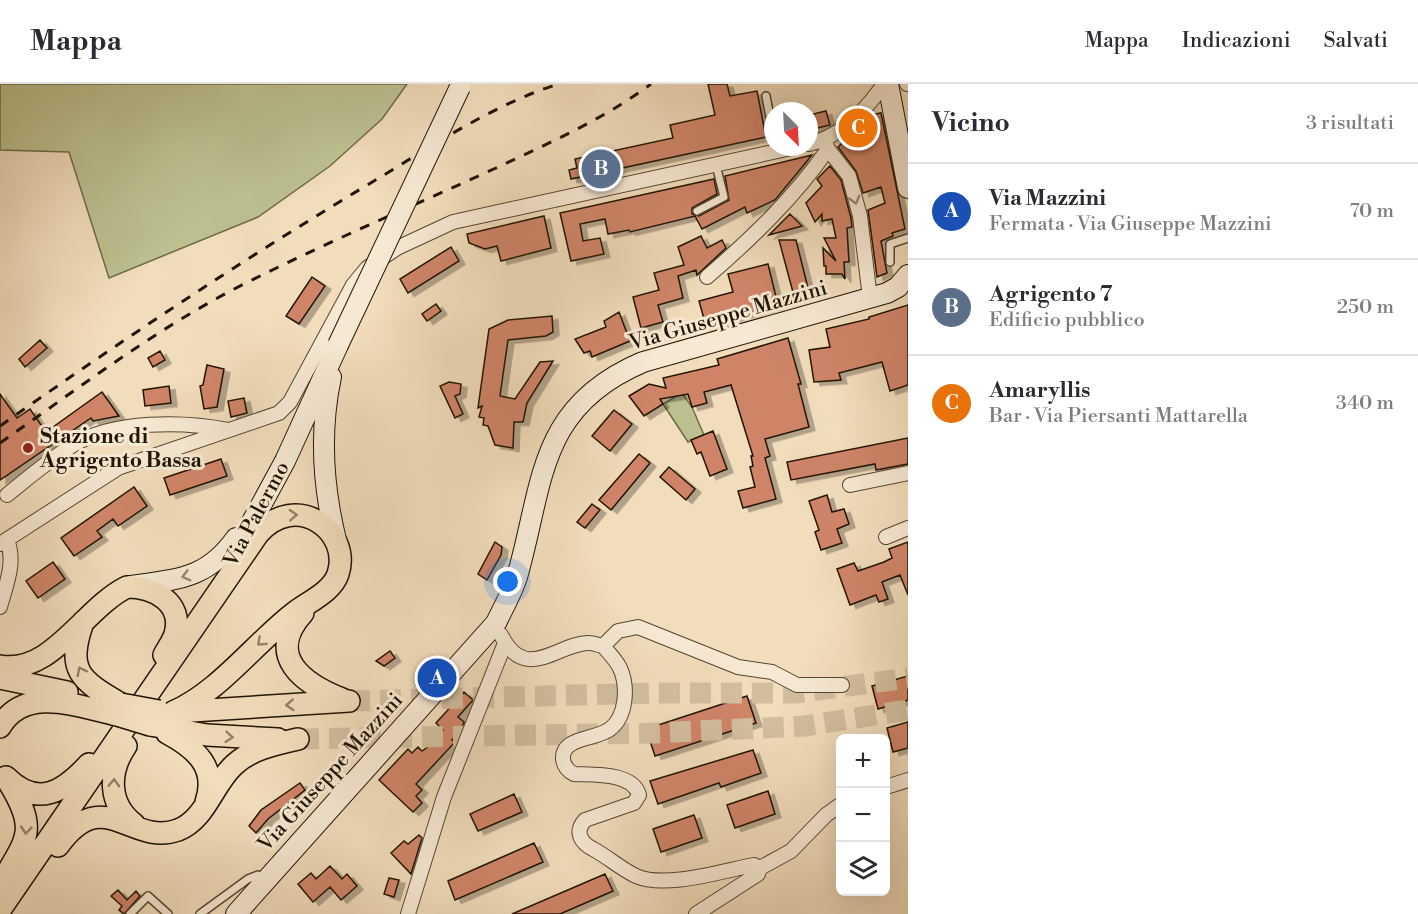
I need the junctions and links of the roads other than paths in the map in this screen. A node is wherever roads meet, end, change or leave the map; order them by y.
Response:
1 (878, 84) edge
2 (886, 84) edge
3 (896, 84) edge
4 (461, 85) edge
5 (766, 96) dead end
6 (767, 102) edge
7 (870, 102) junction
8 (892, 104) junction
9 (818, 145) edge
10 (826, 145) junction
11 (764, 152) edge
12 (716, 165) junction
13 (908, 188) edge
14 (697, 211) dead end
15 (908, 238) edge
16 (890, 262) dead end
17 (908, 275) edge
18 (707, 277) dead end
19 (870, 298) junction
20 (338, 345) junction
21 (232, 430) junction
22 (908, 473) edge
23 (850, 485) dead end
24 (268, 491) junction
25 (7, 495) dead end
26 (908, 528) edge
27 (886, 537) dead end
28 (4, 542) edge
29 (338, 547) junction
30 (127, 587) junction
31 (323, 592) junction
32 (0, 607) edge
33 (201, 617) junction
34 (83, 621) junction
35 (496, 623) junction
36 (505, 643) junction
37 (603, 646) junction
38 (175, 657) junction
39 (0, 666) edge
40 (0, 678) edge
41 (842, 685) dead end
42 (143, 713) junction
43 (0, 727) edge
44 (3, 773) edge
45 (908, 780) edge
46 (890, 785) edge
47 (204, 806) junction
48 (836, 808) edge
49 (143, 829) junction
50 (760, 868) junction
51 (267, 879) junction
52 (0, 885) edge
53 (0, 910) edge
54 (10, 914) edge
55 (130, 914) edge
56 (168, 914) edge
57 (200, 914) edge
58 (236, 914) edge
59 (408, 914) edge
60 (696, 914) edge

1 - 7 street
2 - 7 street
2 - 8 street
3 - 8 street
4 - 20 street, Via Palermo, bridge
5 - 6 lane
7 - 10 street
8 - 13 street
9 - 10 street
10 - 18 street
10 -> 19 street
11 - 12 street
12 - 14 lane
12 - 21 street
15 - 16 lane
17 - 19 street, Via Giuseppe Mazzini
19 - 35 street, Via Giuseppe Mazzini
20 - 24 street, Via Palermo
20 - 29 street
21 - 25 street
21 - 28 street
22 - 23 street
24 -> 30 street
24 - 33 street, Via Palermo
26 - 27 street
28 - 32 street
29 - 31 main road
33 -> 29 main road
30 - 34 main road
30 - 42 main road
31 -> 42 main road
31 -> 42 main road
33 - 38 main road, Via Palermo
34 - 39 main road
42 -> 34 main road
35 - 36 street
35 - 51 street, Via Giuseppe Mazzini
36 - 37 street
36 - 59 street
37 - 41 street
37 - 50 street
38 - 42 main road, Via Palermo
49 -> 38 main road
40 - 42 main road
42 - 43 main road
42 - 44 main road
42 - 47 main road
42 -> 47 main road
42 - 53 main road, Via Palermo
44 -> 52 main road
45 - 46 street
47 - 49 main road
48 - 50 street
49 - 54 main road
50 - 60 street
51 - 57 lane
51 - 58 street, Via Giuseppe Mazzini
55 - 56 lane

